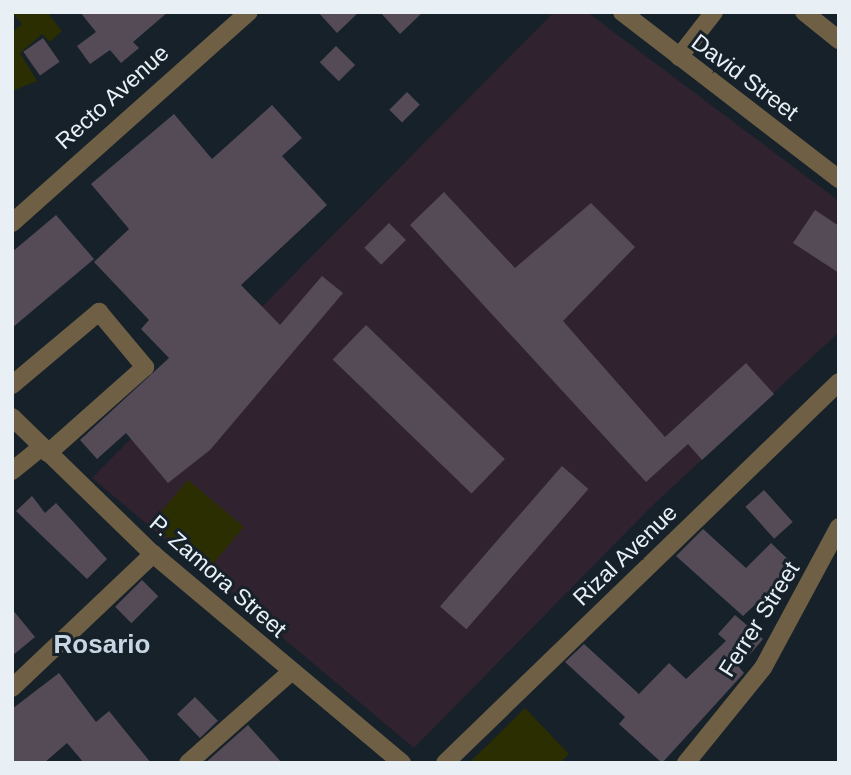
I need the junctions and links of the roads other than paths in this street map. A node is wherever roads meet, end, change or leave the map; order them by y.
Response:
1 (249, 12) edge
2 (622, 12) edge
3 (714, 12) edge
4 (804, 12) edge
5 (839, 40) edge
6 (679, 57) junction
7 (839, 179) edge
8 (12, 223) edge
9 (839, 382) edge
10 (12, 385) edge
11 (12, 417) edge
12 (43, 451) junction
13 (12, 471) edge
14 (839, 527) edge
15 (153, 554) junction
16 (291, 672) junction
17 (12, 688) edge
18 (698, 758) edge
19 (188, 763) edge
20 (402, 763) edge
21 (445, 763) edge

1 - 8 street, Recto Avenue
2 - 6 street, David Street
3 - 6 street
4 - 5 street
6 - 7 street, David Street
9 - 21 street, Rizal Avenue
10 - 12 street
11 - 12 street, P. Zamora Street
12 - 13 street
12 - 15 street, P. Zamora Street
14 - 18 street, Ferrer Street
15 - 16 street, P. Zamora Street
15 - 17 street
16 - 19 street
16 - 20 street, P. Zamora Street

